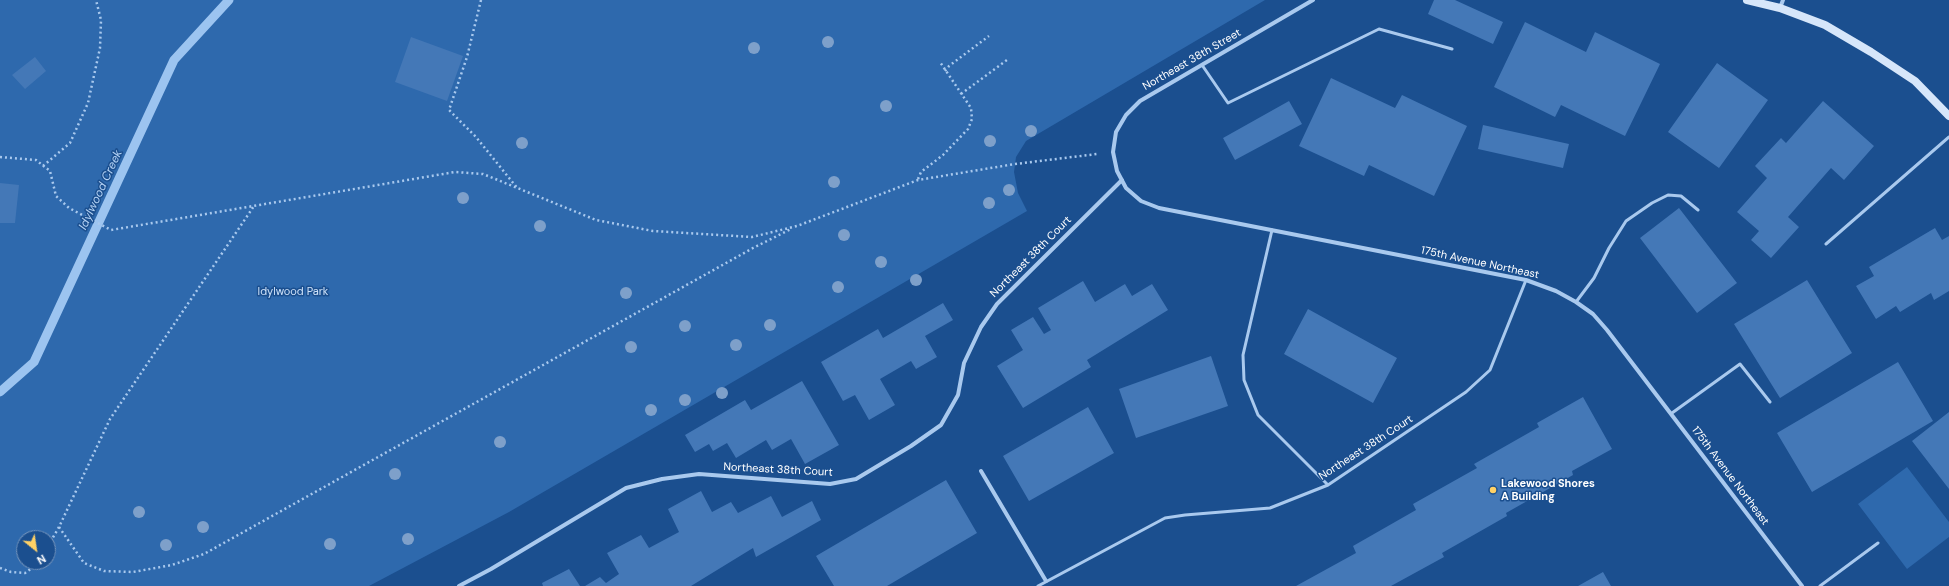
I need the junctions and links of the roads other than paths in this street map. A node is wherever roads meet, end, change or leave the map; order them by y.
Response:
1 (1313, 0) edge
2 (1747, 0) edge
3 (1783, 0) edge
4 (1780, 8) junction
5 (1452, 49) dead end
6 (1202, 65) junction
7 (1949, 116) edge
8 (1949, 137) edge
9 (1115, 161) joint
10 (1122, 180) junction
11 (1698, 210) dead end
12 (1272, 230) junction
13 (1826, 244) dead end
14 (1526, 280) junction
15 (1576, 302) junction
16 (1770, 402) dead end
17 (1672, 413) junction
18 (981, 471) dead end
19 (1328, 485) junction
20 (1878, 543) dead end
21 (1046, 581) junction
22 (459, 586) edge
23 (1038, 586) edge
24 (1802, 586) edge
25 (1820, 586) edge

1 - 6 street, Northeast 38th Street
2 - 4 main road
3 - 4 street
4 - 7 main road
5 - 6 lane
6 - 9 street, Northeast 38th Street
8 - 13 lane
9 - 10 street, 175th Avenue Northeast
10 - 12 street, 175th Avenue Northeast
10 - 22 street, Northeast 38th Court
11 - 15 lane
12 - 14 street, 175th Avenue Northeast
12 - 19 lane
14 - 15 street, 175th Avenue Northeast
14 - 19 lane, Northeast 38th Court
15 - 17 street, 175th Avenue Northeast
16 - 17 lane
17 - 24 street, 175th Avenue Northeast
18 - 21 street
19 - 21 lane, Northeast 38th Court
20 - 25 lane
21 - 23 lane, Northeast 38th Court

